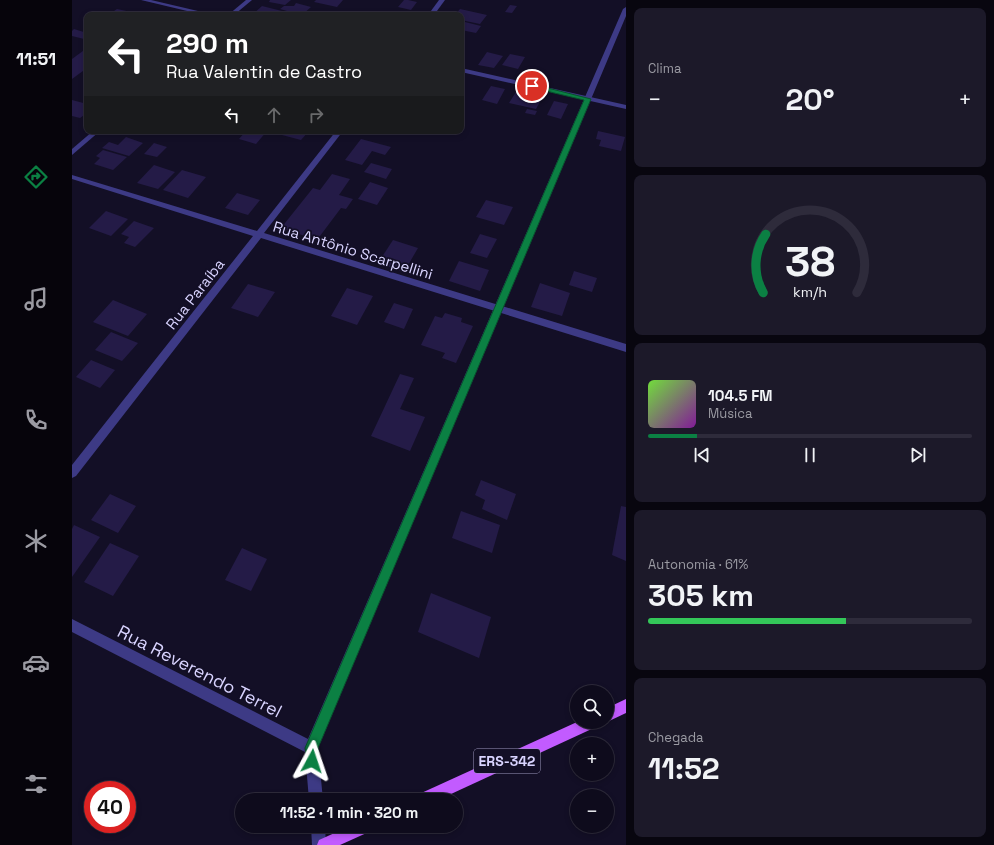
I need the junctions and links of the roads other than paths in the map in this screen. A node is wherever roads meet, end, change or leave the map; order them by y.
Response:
1 (144, 0) edge
2 (249, 0) edge
3 (442, 0) edge
4 (626, 9) edge
5 (198, 12) edge
6 (235, 12) edge
7 (432, 12) edge
8 (464, 71) edge
9 (588, 99) junction
10 (626, 107) edge
11 (94, 134) edge
12 (338, 134) edge
13 (72, 153) edge
14 (72, 177) edge
15 (259, 235) junction
16 (498, 310) junction
17 (626, 348) edge
18 (72, 473) edge
19 (72, 625) edge
20 (626, 706) edge
21 (614, 712) edge
22 (576, 729) edge
23 (311, 748) junction
24 (315, 793) edge
25 (437, 793) edge
26 (318, 833) edge
27 (351, 833) edge
28 (319, 845) edge
29 (324, 845) edge

1 - 5 street
2 - 6 street
3 - 7 street
4 - 9 street
8 - 9 street
9 - 10 street
9 - 16 street
11 - 13 street
12 - 15 street, Rua Paraíba
14 - 15 street, Rua Antônio Scarpellini
15 - 16 street, Rua Antônio Scarpellini
15 - 18 street, Rua Paraíba
16 - 17 street, Rua Antônio Scarpellini
16 - 23 street
19 - 23 street, Rua Reverendo Terrel
20 - 21 main road
22 - 25 main road, ERS-342
23 - 24 street
26 - 28 street
27 - 29 main road

